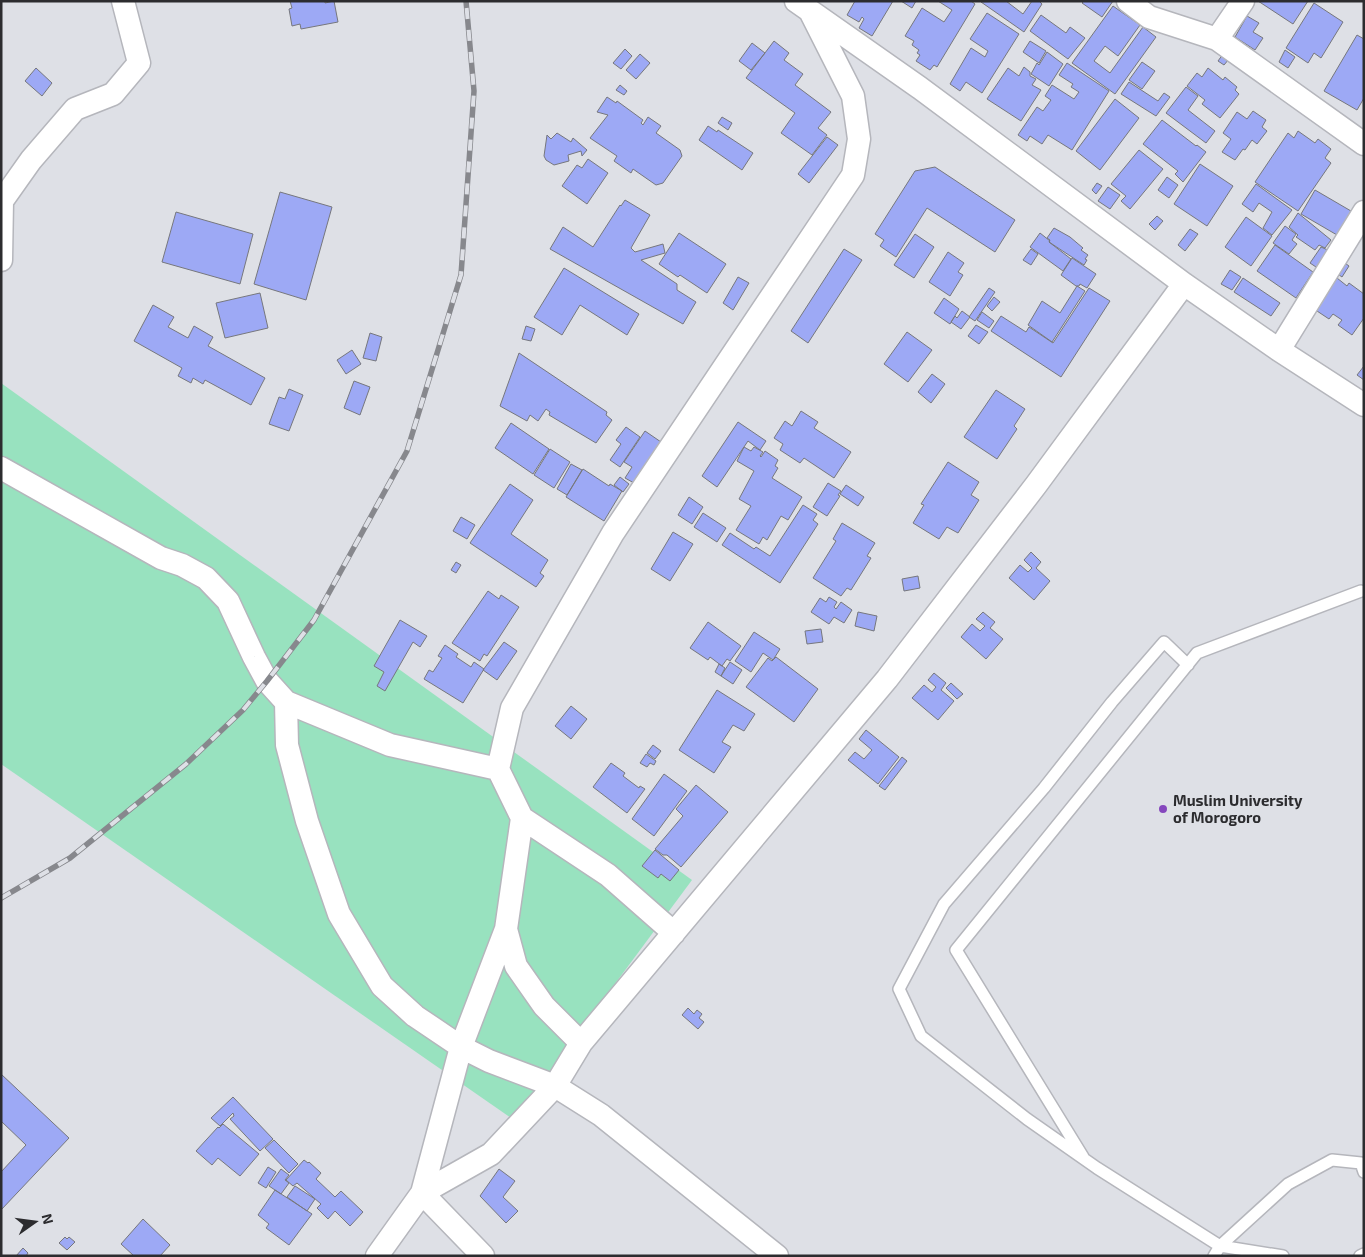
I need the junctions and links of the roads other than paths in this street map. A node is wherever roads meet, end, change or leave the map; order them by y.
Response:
1 (123, 1) edge
2 (1128, 1) edge
3 (1243, 1) edge
4 (803, 6) edge
5 (1217, 39) junction
6 (1364, 144) edge
7 (1364, 212) edge
8 (1, 260) edge
9 (1184, 284) junction
10 (1279, 350) junction
11 (1364, 405) edge
12 (1, 468) edge
13 (1361, 591) dead end
14 (1188, 665) junction
15 (286, 702) junction
16 (498, 769) junction
17 (522, 818) junction
18 (506, 929) junction
19 (674, 932) junction
20 (581, 1043) junction
21 (461, 1047) junction
22 (555, 1086) junction
23 (1085, 1160) junction
24 (1364, 1172) edge
25 (422, 1193) junction
26 (1217, 1251) edge
27 (1364, 1254) edge
28 (377, 1256) edge
29 (483, 1256) edge
30 (777, 1256) edge
31 (1283, 1256) edge
32 (1360, 1256) edge

1 - 8 street
2 - 5 street
3 - 5 street
4 - 9 street
4 - 16 street
5 - 6 street
7 - 10 street
9 - 10 street
9 - 19 street
10 - 11 street
12 - 15 street
13 - 14 lane
14 - 23 lane
14 - 23 lane
15 - 16 street
15 - 21 street
16 - 17 street
17 - 18 street
17 - 19 street
18 - 20 street
18 - 21 street
19 - 20 street
20 - 22 street
21 - 22 street
21 - 25 street
22 - 25 street
22 - 30 street
23 - 26 lane
24 - 26 lane
25 - 28 street
25 - 29 street
26 - 31 lane
27 - 32 lane

